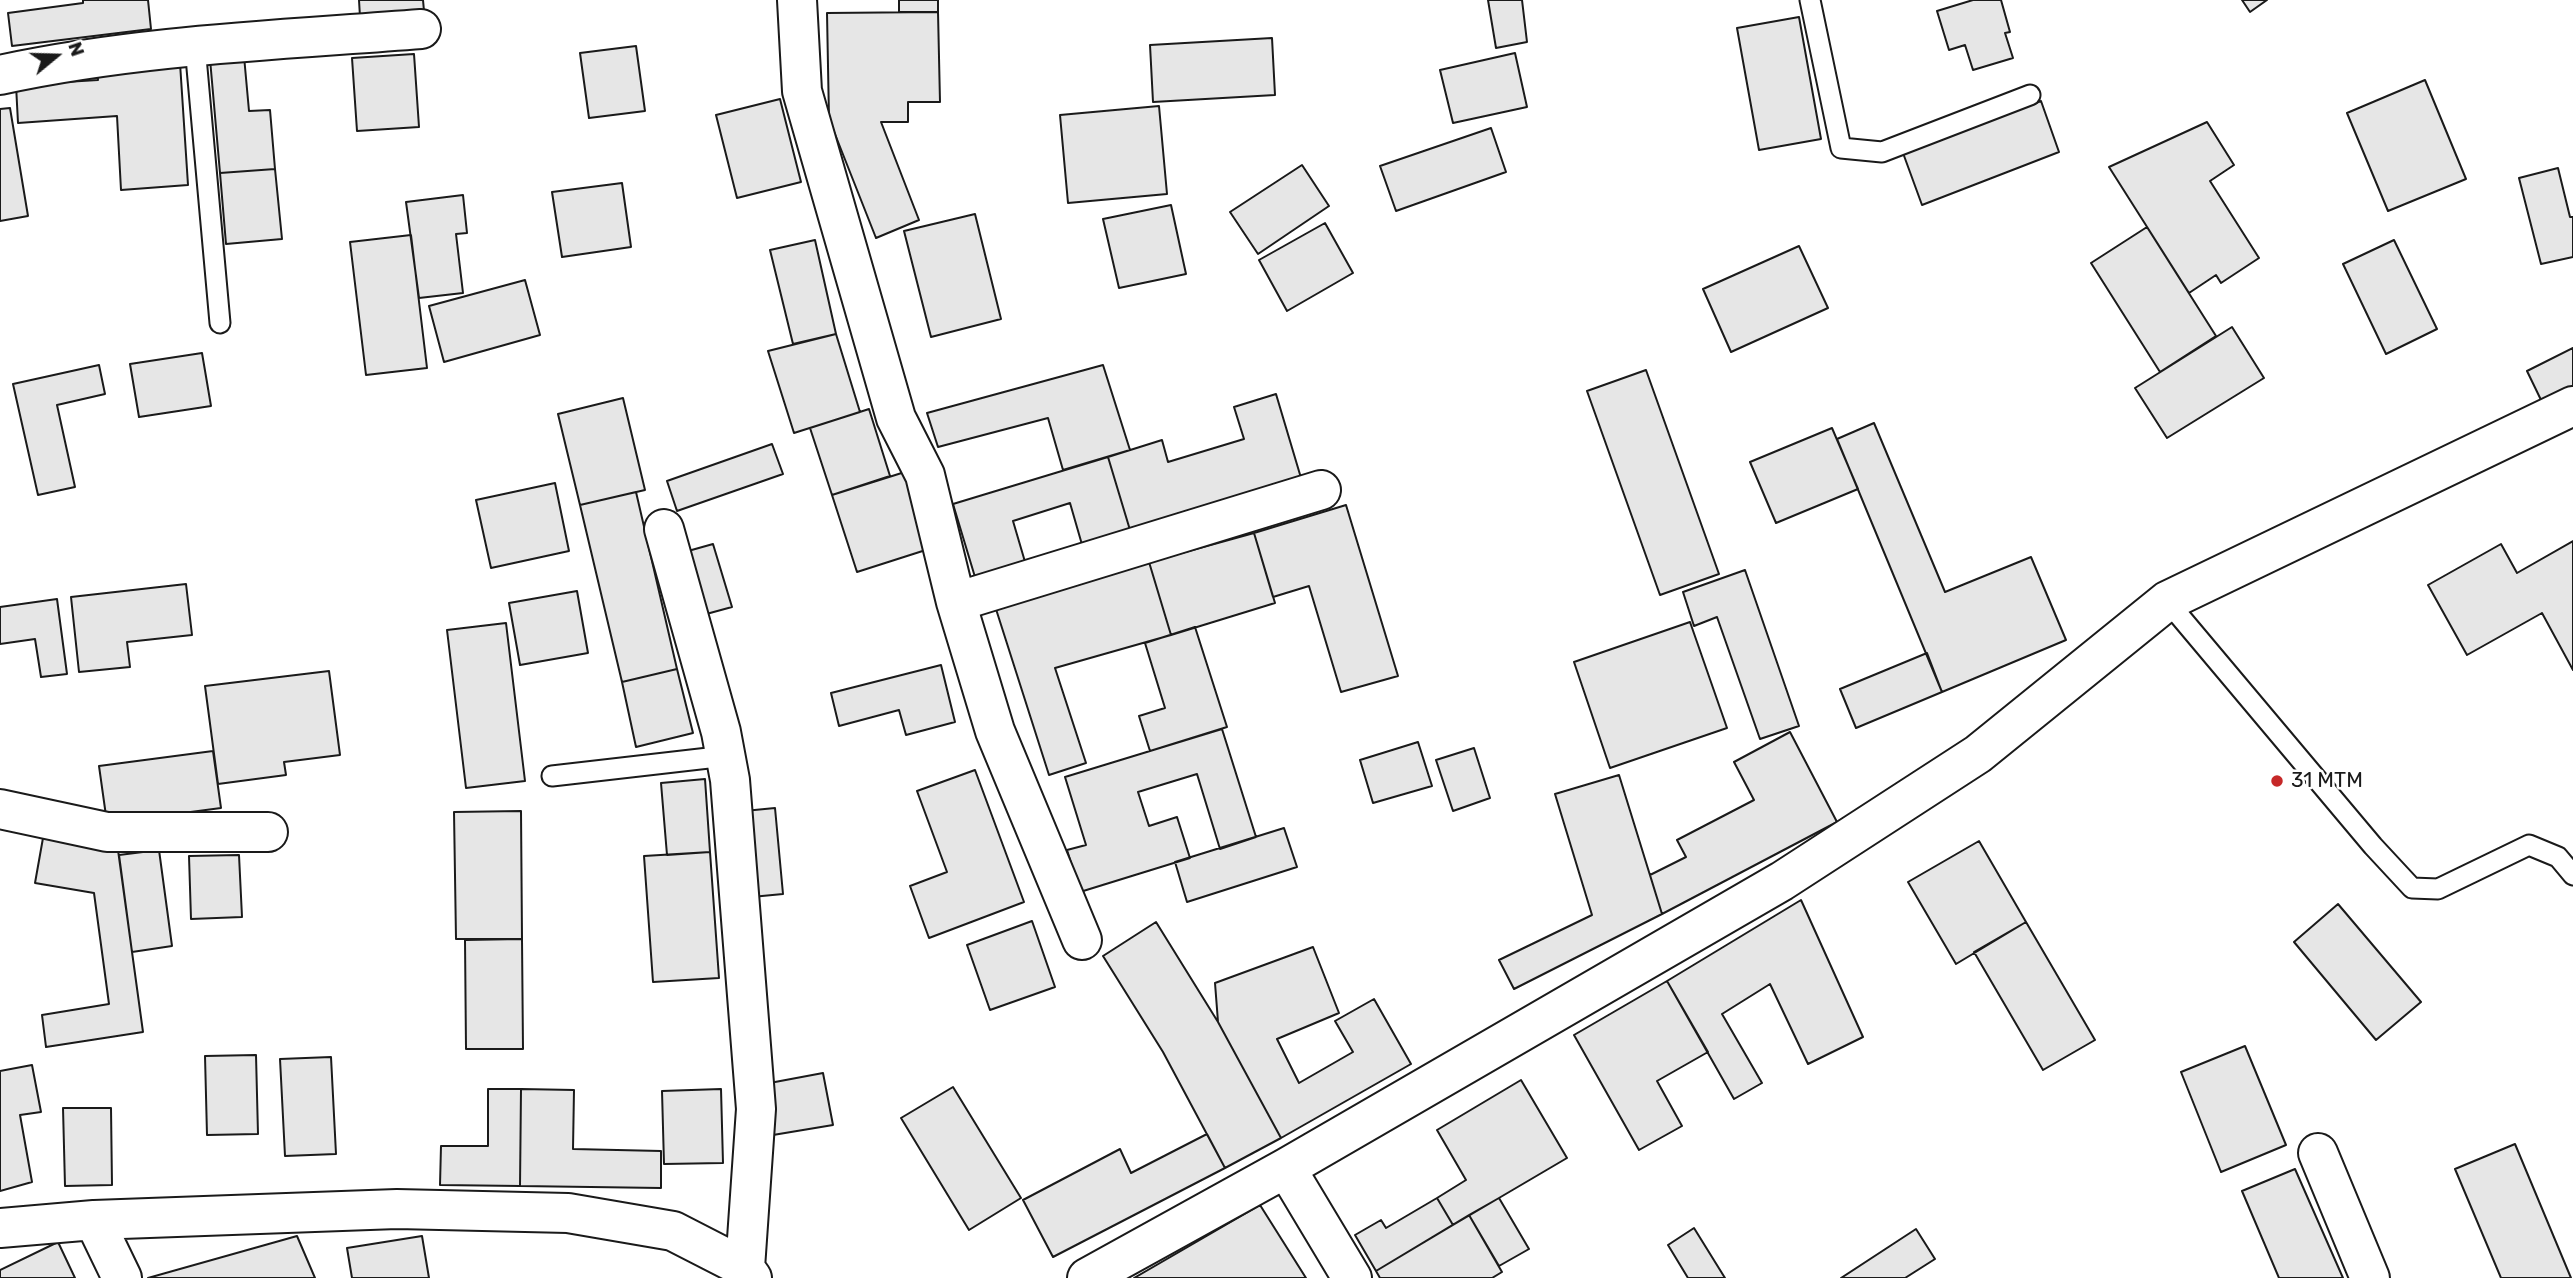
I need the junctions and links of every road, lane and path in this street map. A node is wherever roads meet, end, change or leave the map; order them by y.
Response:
1 (797, 0) edge
2 (1810, 0) edge
3 (421, 29) dead end
4 (195, 46) junction
5 (0, 75) edge
6 (2030, 96) dead end
7 (220, 323) dead end
8 (2573, 406) edge
9 (1321, 490) dead end
10 (664, 528) dead end
11 (2167, 601) junction
12 (956, 602) junction
13 (726, 756) junction
14 (552, 776) dead end
15 (0, 809) edge
16 (268, 832) dead end
17 (2573, 875) edge
18 (1082, 940) dead end
19 (2318, 1153) dead end
20 (1286, 1168) junction
21 (94, 1220) junction
22 (0, 1228) edge
23 (749, 1273) edge
24 (122, 1278) edge
25 (1087, 1278) edge
26 (1352, 1278) edge
27 (2370, 1278) edge

1 - 12 street
2 - 6 lane
3 - 4 street
4 - 5 street
4 - 7 lane
8 - 11 street
9 - 12 street
10 - 13 street
11 - 17 lane
11 - 20 street
12 - 18 street
13 - 14 lane
13 - 23 street
15 - 16 street
19 - 27 street
20 - 25 street
20 - 26 street
21 - 22 street
21 - 23 street
21 - 24 street

